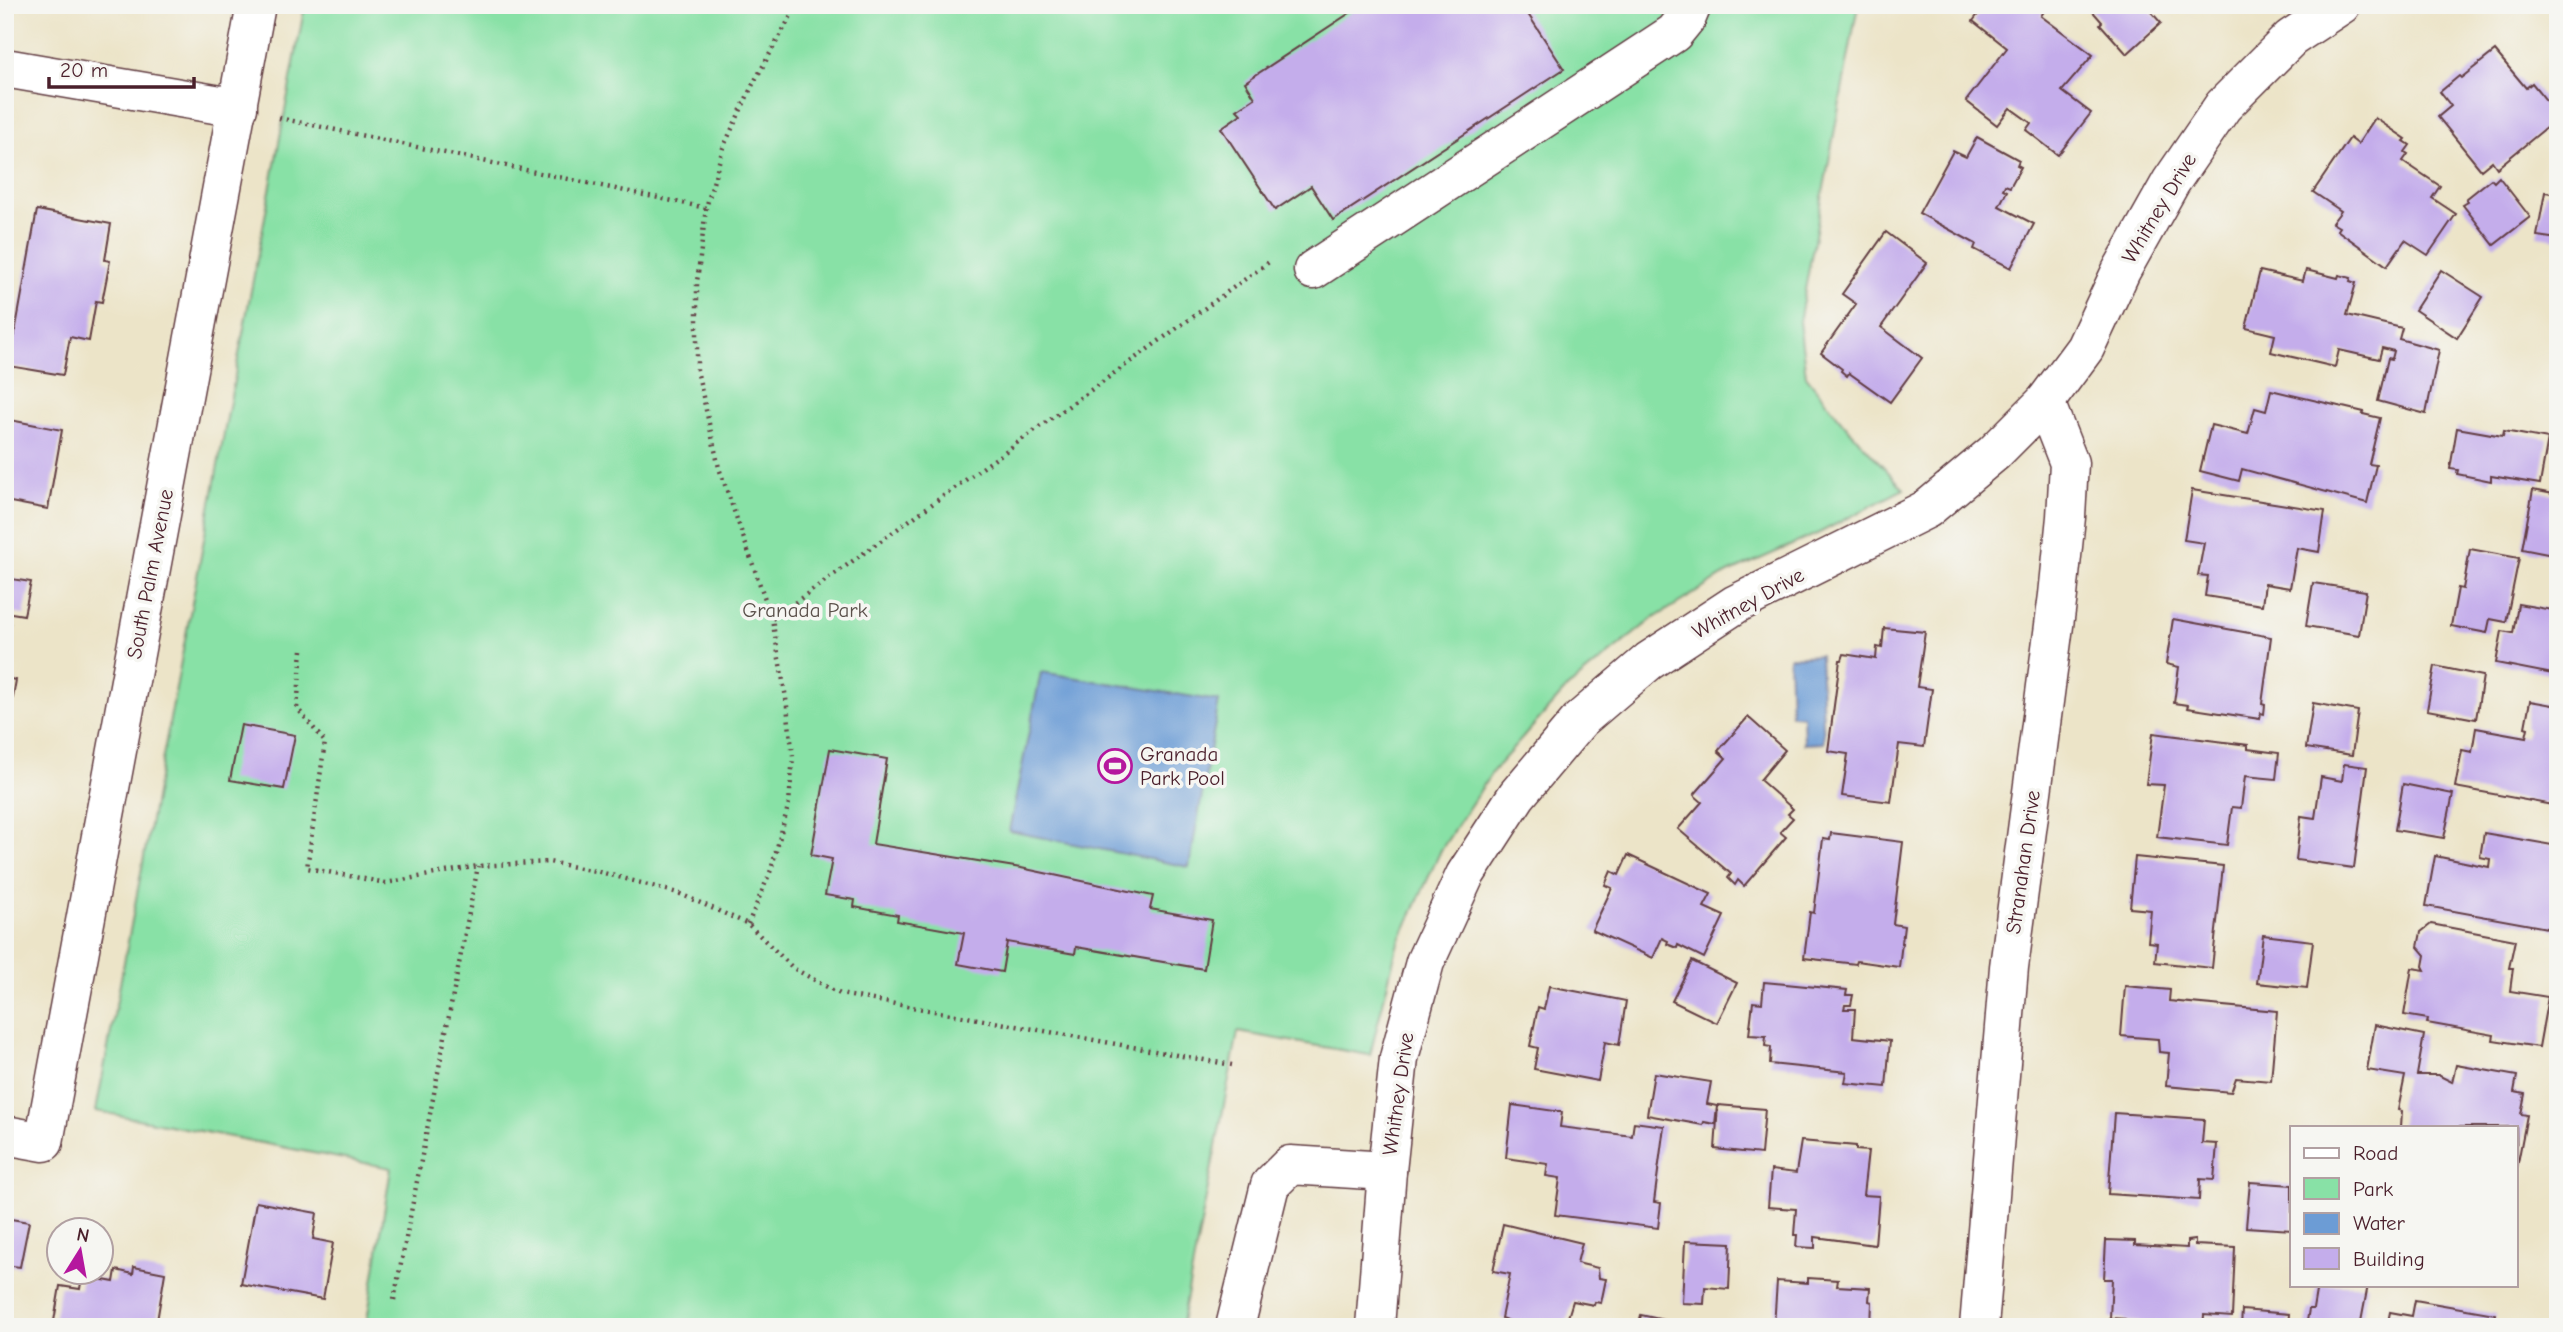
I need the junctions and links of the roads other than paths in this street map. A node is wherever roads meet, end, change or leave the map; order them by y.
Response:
1 (256, 5) edge
2 (1692, 5) edge
3 (2341, 5) edge
4 (5, 68) edge
5 (238, 108) junction
6 (1296, 262) road end
7 (2045, 402) junction
8 (5, 1135) edge
9 (1387, 1171) junction
10 (1234, 1327) edge
11 (1375, 1327) edge
12 (1979, 1327) edge

1 - 5 street, South Palm Avenue
2 - 6 street
3 - 7 street, Whitney Drive
4 - 5 street
5 - 8 street, South Palm Avenue
7 - 9 street, Whitney Drive
7 - 12 street, Stranahan Drive
9 - 10 street
9 - 11 street, Whitney Drive

